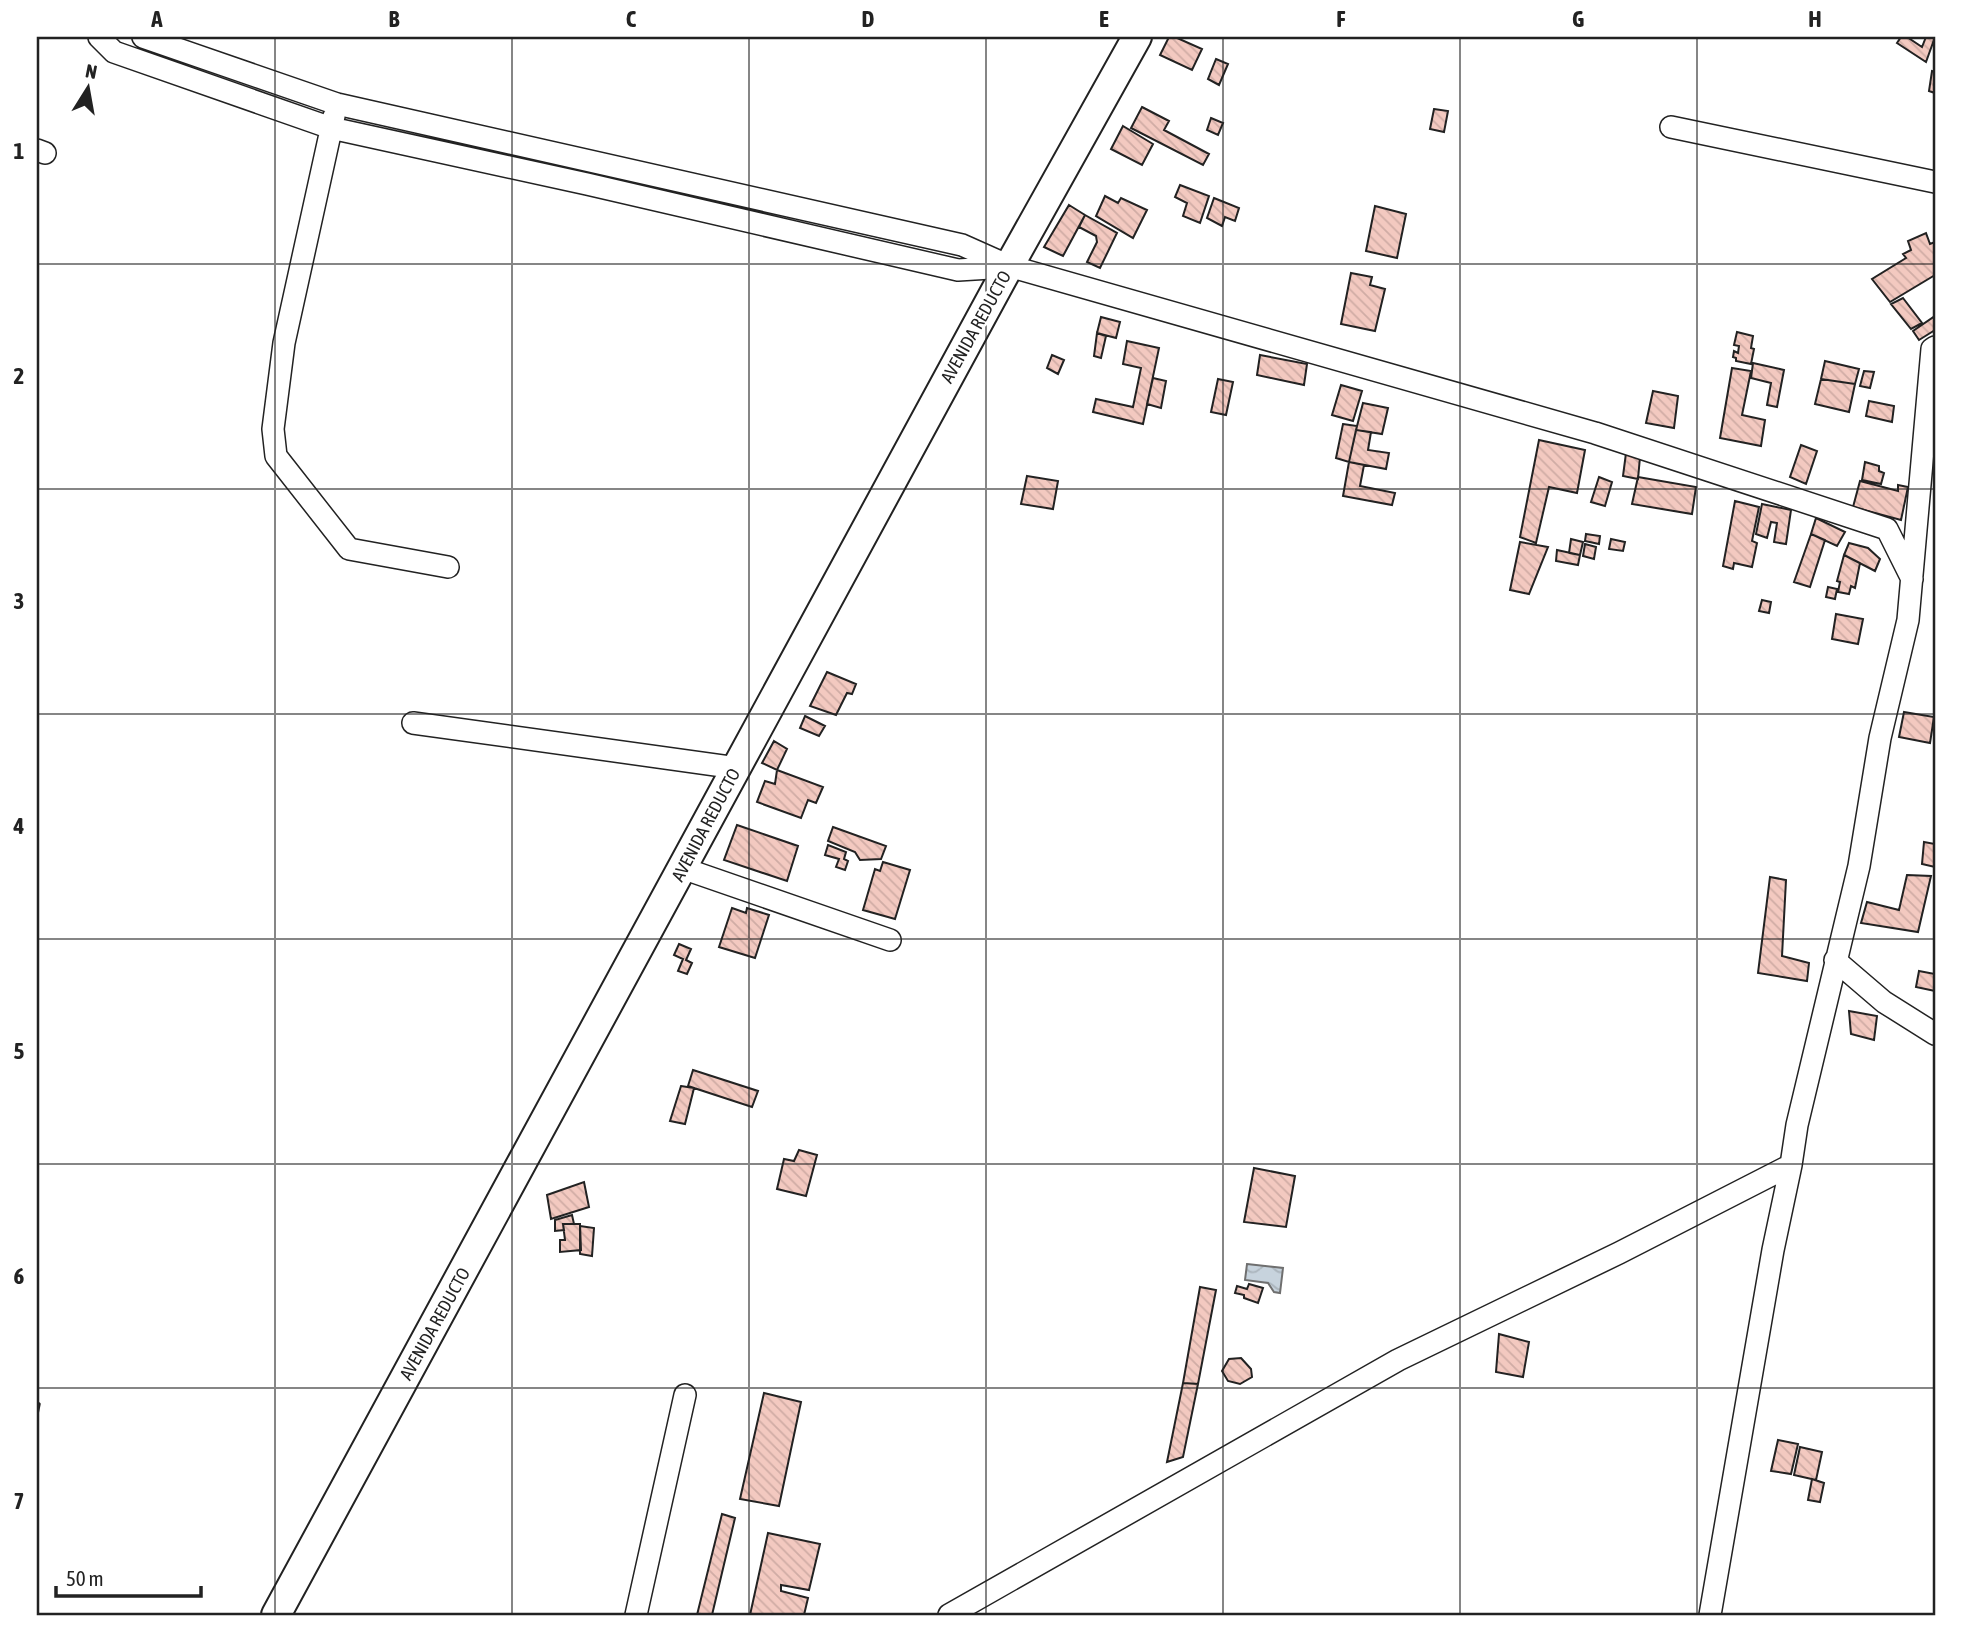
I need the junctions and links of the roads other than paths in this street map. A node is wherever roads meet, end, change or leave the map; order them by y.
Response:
1 (99, 37) edge
2 (143, 37) edge
3 (1137, 37) edge
4 (337, 104) junction
5 (1671, 127) dead end
6 (331, 128) junction
7 (591, 162) junction
8 (1935, 182) edge
9 (587, 184) junction
10 (1009, 266) junction
11 (1935, 347) edge
12 (448, 567) dead end
13 (1912, 579) junction
14 (413, 723) dead end
15 (737, 768) junction
16 (682, 868) junction
17 (890, 940) dead end
18 (1835, 960) junction
19 (1935, 1034) edge
20 (1791, 1165) junction
21 (685, 1395) dead end
22 (276, 1615) edge
23 (636, 1615) edge
24 (949, 1615) edge
25 (1710, 1615) edge

1 - 6 street
2 - 4 street
3 - 10 main road, AVENIDA REDUCTO
4 - 6 street
4 - 7 street
5 - 8 street
6 - 9 street
6 - 12 street
7 - 9 street
7 - 10 street
9 - 10 street
10 - 13 street
10 - 15 main road, AVENIDA REDUCTO
11 - 13 street
13 - 18 street
14 - 15 street
15 - 16 main road, AVENIDA REDUCTO
16 - 17 street
16 - 22 main road, AVENIDA REDUCTO
18 - 19 street
18 - 20 street
20 - 24 street
20 - 25 street
21 - 23 street

